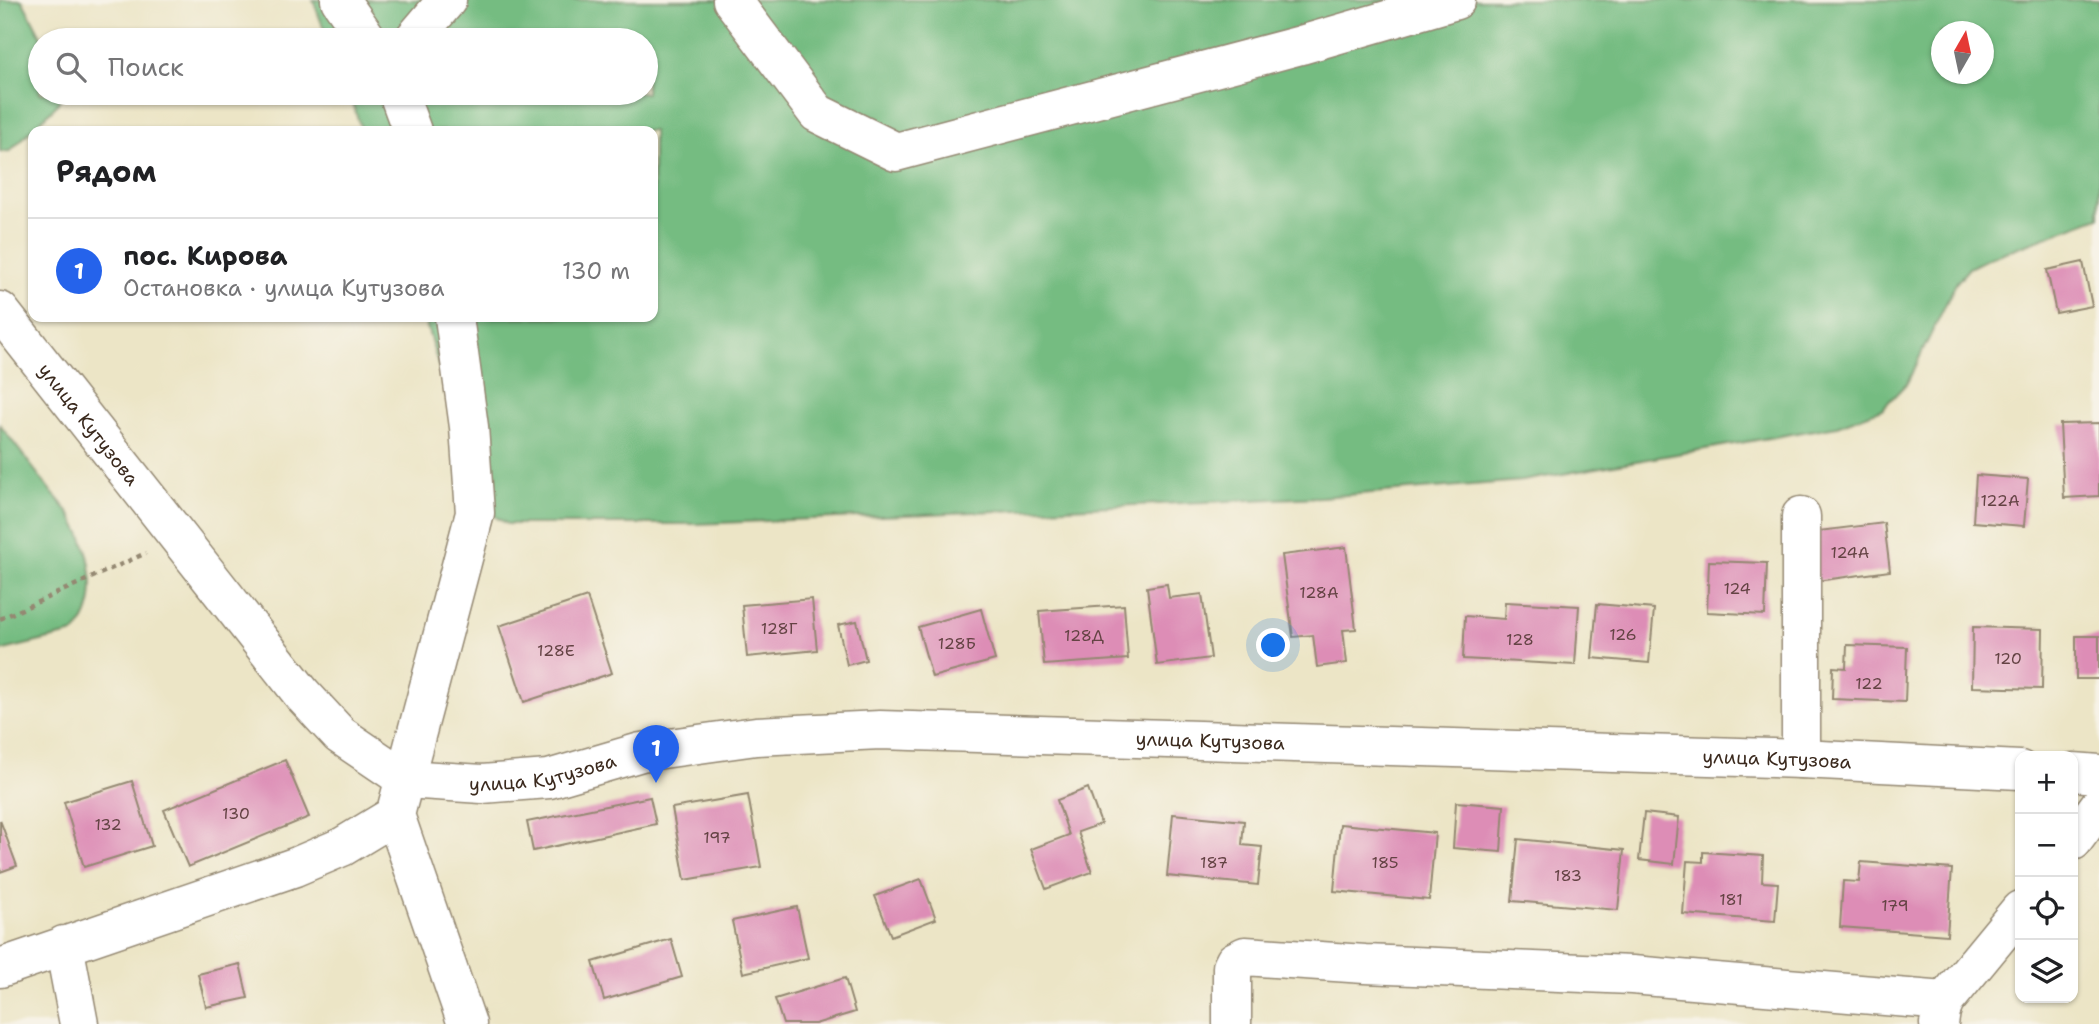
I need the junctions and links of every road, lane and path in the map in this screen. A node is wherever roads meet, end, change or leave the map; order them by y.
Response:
1 (341, 0) edge
2 (447, 0) edge
3 (732, 0) edge
4 (1456, 0) edge
5 (360, 28) edge
6 (423, 28) edge
7 (402, 105) edge
8 (410, 126) edge
9 (0, 311) edge
10 (455, 322) edge
11 (1801, 516) dead end
12 (180, 541) junction
13 (0, 619) edge
14 (1801, 759) junction
15 (2015, 770) edge
16 (2078, 772) edge
17 (2099, 774) edge
18 (400, 797) junction
19 (2099, 806) edge
20 (2078, 834) edge
21 (2015, 917) edge
22 (64, 945) junction
23 (0, 968) edge
24 (1942, 1012) edge
25 (79, 1024) edge
26 (467, 1024) edge
27 (1231, 1024) edge

1 - 5 main road
2 - 6 main road
3 - 4 main road
7 - 8 main road
9 - 12 main road, улица Кутузова
10 - 18 main road
11 - 14 main road
12 - 13 path
12 - 18 main road, улица Кутузова
14 - 15 main road, улица Кутузова
14 - 18 main road, улица Кутузова
16 - 17 main road
18 - 22 main road
18 - 26 main road
19 - 20 main road
21 - 24 main road
22 - 23 main road
22 - 25 main road
24 - 27 main road

